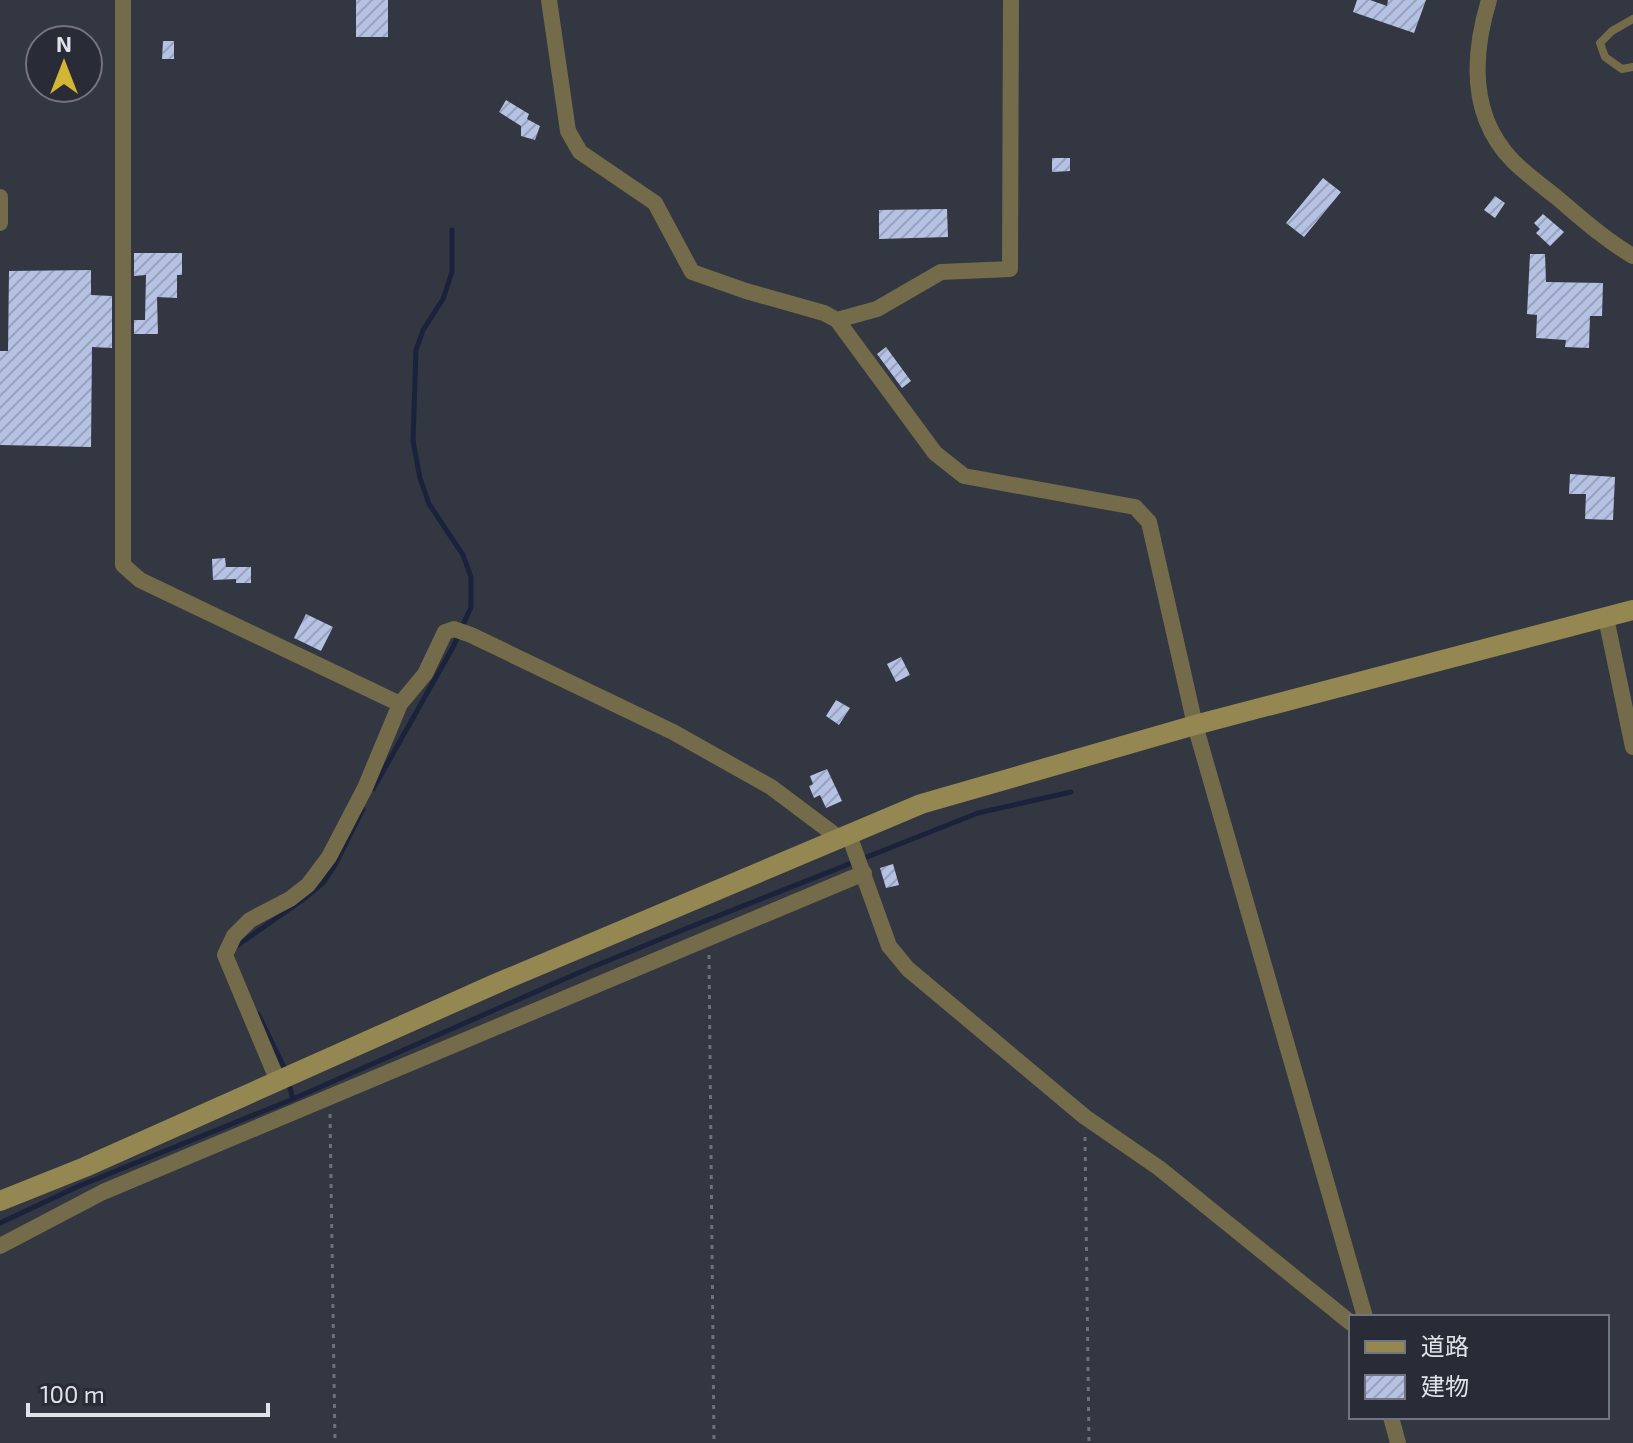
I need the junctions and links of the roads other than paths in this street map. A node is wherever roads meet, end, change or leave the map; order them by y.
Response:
1 (123, 0) edge
2 (549, 0) edge
3 (1011, 0) edge
4 (1489, 0) edge
5 (1633, 19) edge
6 (1633, 67) edge
7 (0, 197) edge
8 (0, 223) edge
9 (1633, 256) edge
10 (837, 320) junction
11 (1633, 610) edge
12 (1606, 618) junction
13 (400, 704) junction
14 (1195, 725) junction
15 (1633, 747) edge
16 (847, 840) junction
17 (862, 869) junction
18 (277, 1079) junction
19 (0, 1201) edge
20 (0, 1246) edge
21 (1364, 1315) edge
22 (1349, 1321) edge
23 (1392, 1419) edge
24 (1398, 1443) edge

1 - 13 street
2 - 10 street
3 - 10 street
4 - 9 street
5 - 6 lane
7 - 8 street
10 - 14 street
11 - 12 street
12 - 14 street
12 - 15 street
13 - 16 street
13 - 18 street
14 - 16 street
14 - 21 street
16 - 17 street
16 - 18 street
17 - 20 street
17 - 22 street
18 - 19 street
23 - 24 street

